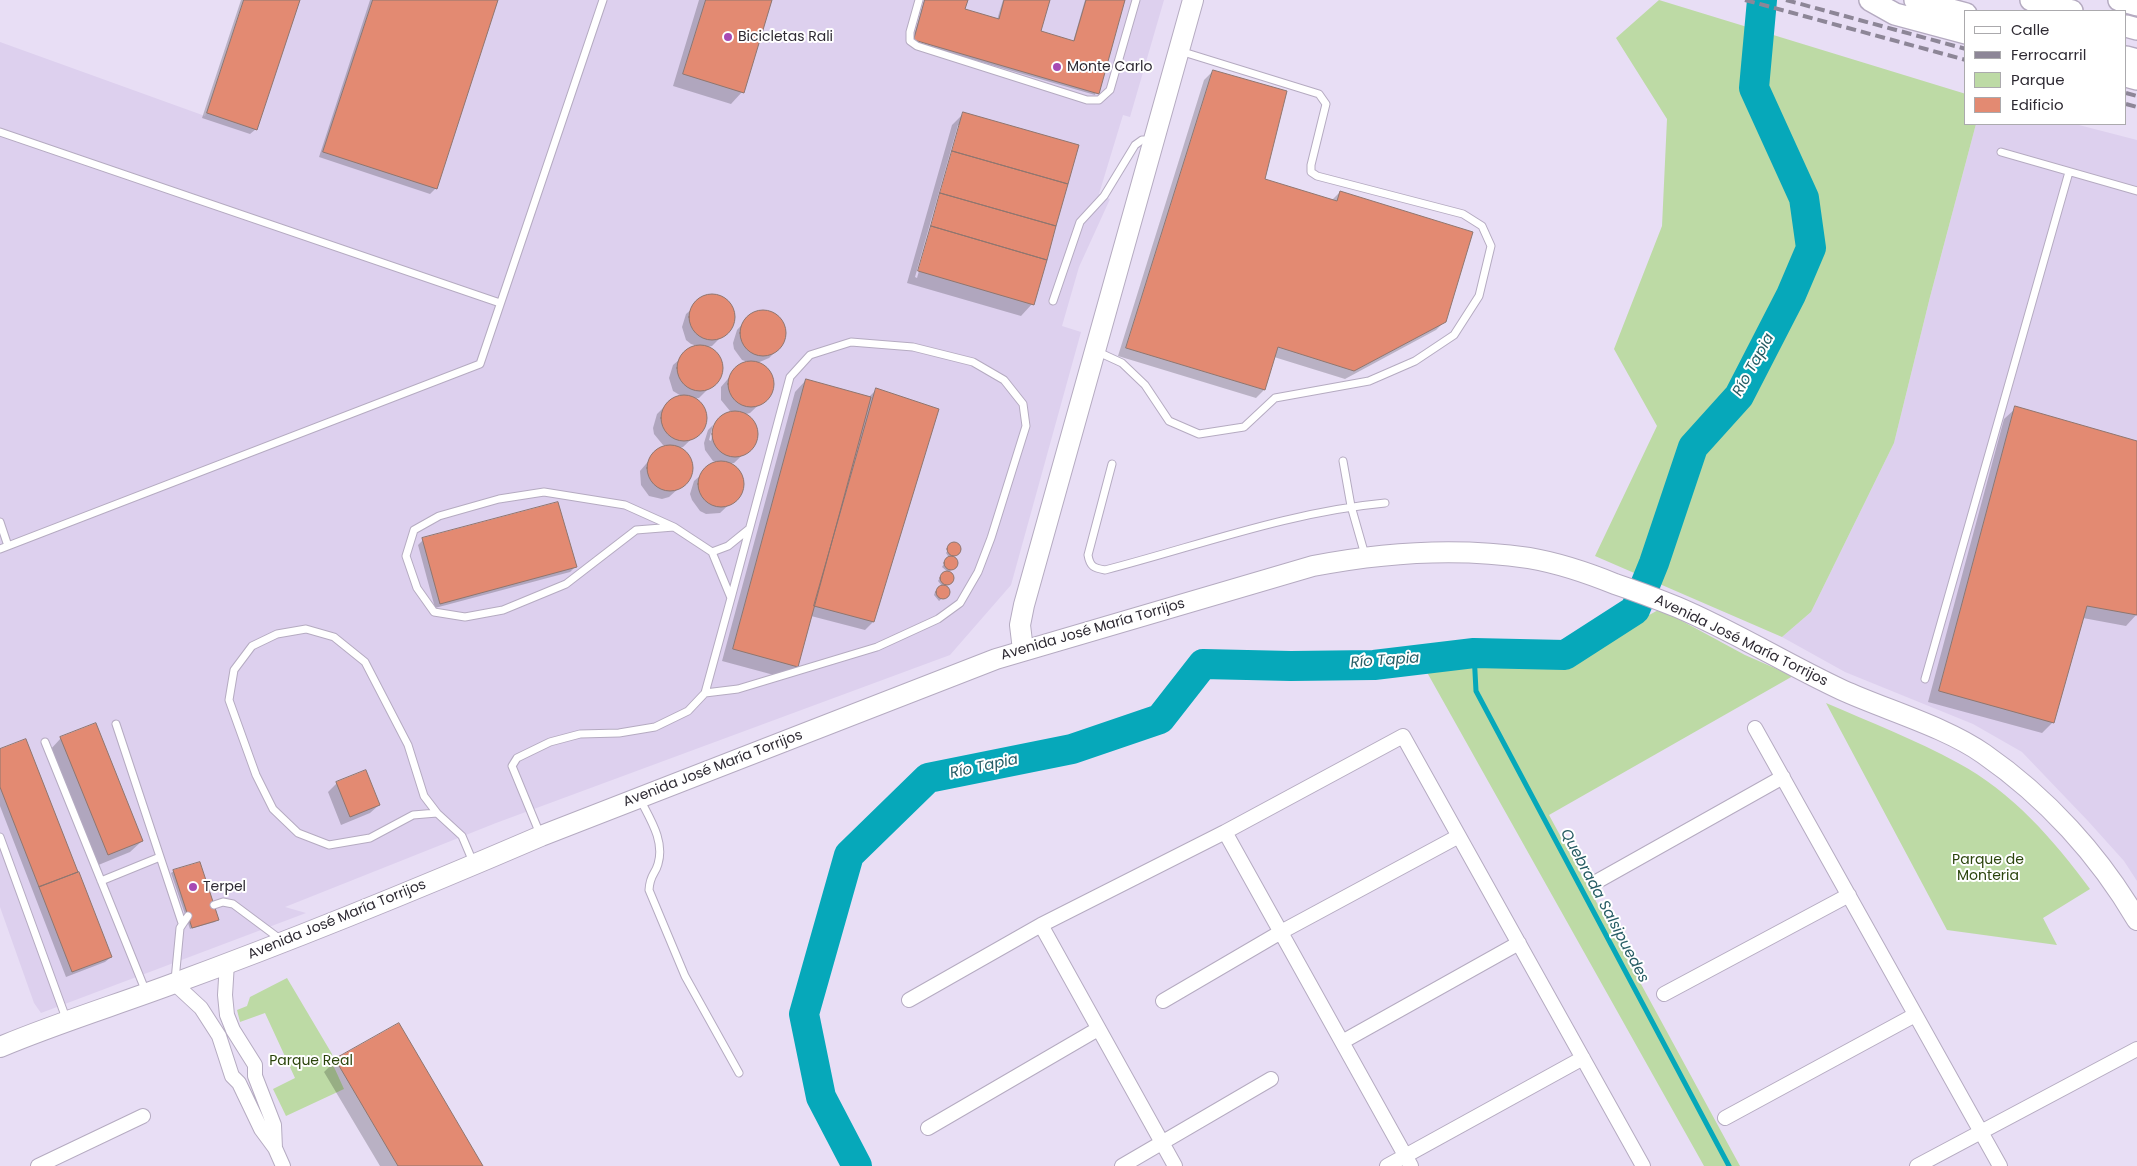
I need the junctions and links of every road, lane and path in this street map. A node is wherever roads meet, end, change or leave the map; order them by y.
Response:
1 (603, 0) edge
2 (919, 0) edge
3 (1136, 0) edge
4 (1193, 0) edge
5 (1870, 0) edge
6 (1915, 0) edge
7 (2032, 0) edge
8 (2119, 0) edge
9 (2137, 5) edge
10 (2068, 10) edge
11 (1964, 13) edge
12 (1964, 33) edge
13 (1180, 50) junction
14 (0, 132) edge
15 (1154, 140) junction
16 (2001, 152) dead end
17 (2069, 172) junction
18 (2137, 191) edge
19 (1053, 301) dead end
20 (500, 303) junction
21 (1095, 350) junction
22 (1343, 461) dead end
23 (1112, 464) dead end
24 (1385, 503) dead end
25 (1351, 506) junction
26 (0, 522) edge
27 (674, 527) junction
28 (749, 529) junction
29 (8, 546) junction
30 (0, 549) edge
31 (712, 552) junction
32 (1365, 556) junction
33 (730, 598) junction
34 (1023, 650) junction
35 (1925, 679) dead end
36 (705, 693) junction
37 (116, 724) dead end
38 (1755, 728) dead end
39 (45, 742) dead end
40 (1782, 777) junction
41 (640, 798) junction
42 (437, 813) junction
43 (1225, 832) junction
44 (541, 836) junction
45 (1459, 836) junction
46 (0, 837) edge
47 (160, 857) junction
48 (474, 865) junction
49 (101, 881) junction
50 (1596, 882) dead end
51 (1848, 895) junction
52 (214, 905) dead end
53 (188, 916) dead end
54 (2137, 920) edge
55 (182, 923) junction
56 (1041, 926) junction
57 (1281, 932) junction
58 (282, 941) junction
59 (1519, 943) junction
60 (227, 963) junction
61 (174, 983) junction
62 (146, 993) junction
63 (1664, 994) dead end
64 (909, 1000) dead end
65 (1163, 1001) dead end
66 (1915, 1015) junction
67 (67, 1021) junction
68 (1098, 1029) junction
69 (1342, 1042) junction
70 (0, 1047) edge
71 (2137, 1049) edge
72 (247, 1052) junction
73 (1583, 1058) junction
74 (226, 1060) junction
75 (739, 1073) dead end
76 (256, 1076) junction
77 (1271, 1079) dead end
78 (238, 1083) junction
79 (143, 1116) dead end
80 (1725, 1118) dead end
81 (928, 1128) dead end
82 (1980, 1132) junction
83 (1162, 1143) junction
84 (275, 1148) junction
85 (1409, 1161) edge
86 (38, 1166) edge
87 (283, 1166) edge
88 (1122, 1166) edge
89 (1175, 1166) edge
90 (1387, 1166) edge
91 (1643, 1166) edge
92 (1917, 1166) edge
93 (2000, 1166) edge

1 - 20 lane
2 - 3 lane
4 - 13 main road
5 - 12 main road
6 - 11 main road
7 - 10 main road
8 - 9 main road
13 - 15 main road
13 - 21 lane
14 - 20 lane
15 - 19 lane
15 - 21 main road
16 - 17 lane
17 - 18 lane
17 - 35 lane
20 - 29 lane
21 - 34 main road
22 - 25 lane
23 - 25 lane
24 - 25 lane
25 - 32 lane
26 - 29 lane
27 - 27 lane
27 - 31 lane
28 - 31 lane
28 - 33 lane
28 - 36 lane
29 - 30 lane
31 - 33 lane
32 - 34 main road, Avenida José María Torrijos
32 - 54 main road, Avenida José María Torrijos
33 - 36 lane
34 - 41 main road, Avenida José María Torrijos
36 - 44 lane
37 - 47 lane
38 - 40 street
39 - 49 lane
40 - 50 street
40 - 51 street
41 - 44 main road, Avenida José María Torrijos
41 - 75 lane
42 - 42 lane
42 - 48 lane
43 - 45 street
43 - 56 street
43 - 57 street
44 - 48 main road, Avenida José María Torrijos
45 - 57 street
45 - 59 street
46 - 67 lane
47 - 49 lane
47 - 55 lane
48 - 58 main road, Avenida José María Torrijos
49 - 62 lane
51 - 63 street
51 - 66 street
52 - 58 lane
53 - 55 lane
55 - 61 lane
56 - 64 street
56 - 68 street
57 - 65 street
57 - 69 street
58 - 60 main road, Avenida José María Torrijos
59 - 69 street
59 - 73 street
60 - 61 main road, Avenida José María Torrijos
60 - 72 street
61 - 62 main road, Avenida José María Torrijos
61 - 74 street
62 - 67 main road, Avenida José María Torrijos
66 - 80 street
66 - 82 street
67 - 70 main road, Avenida José María Torrijos
68 - 81 street
68 - 83 street
69 - 85 street
71 - 82 street
72 - 74 street
72 - 76 street
73 - 85 street
73 - 91 street
74 - 78 street
76 - 78 street
76 - 84 street
77 - 83 street
78 - 84 street
79 - 86 street
82 - 92 street
82 - 93 street
83 - 88 street
83 - 89 street
84 - 87 street
85 - 90 street

